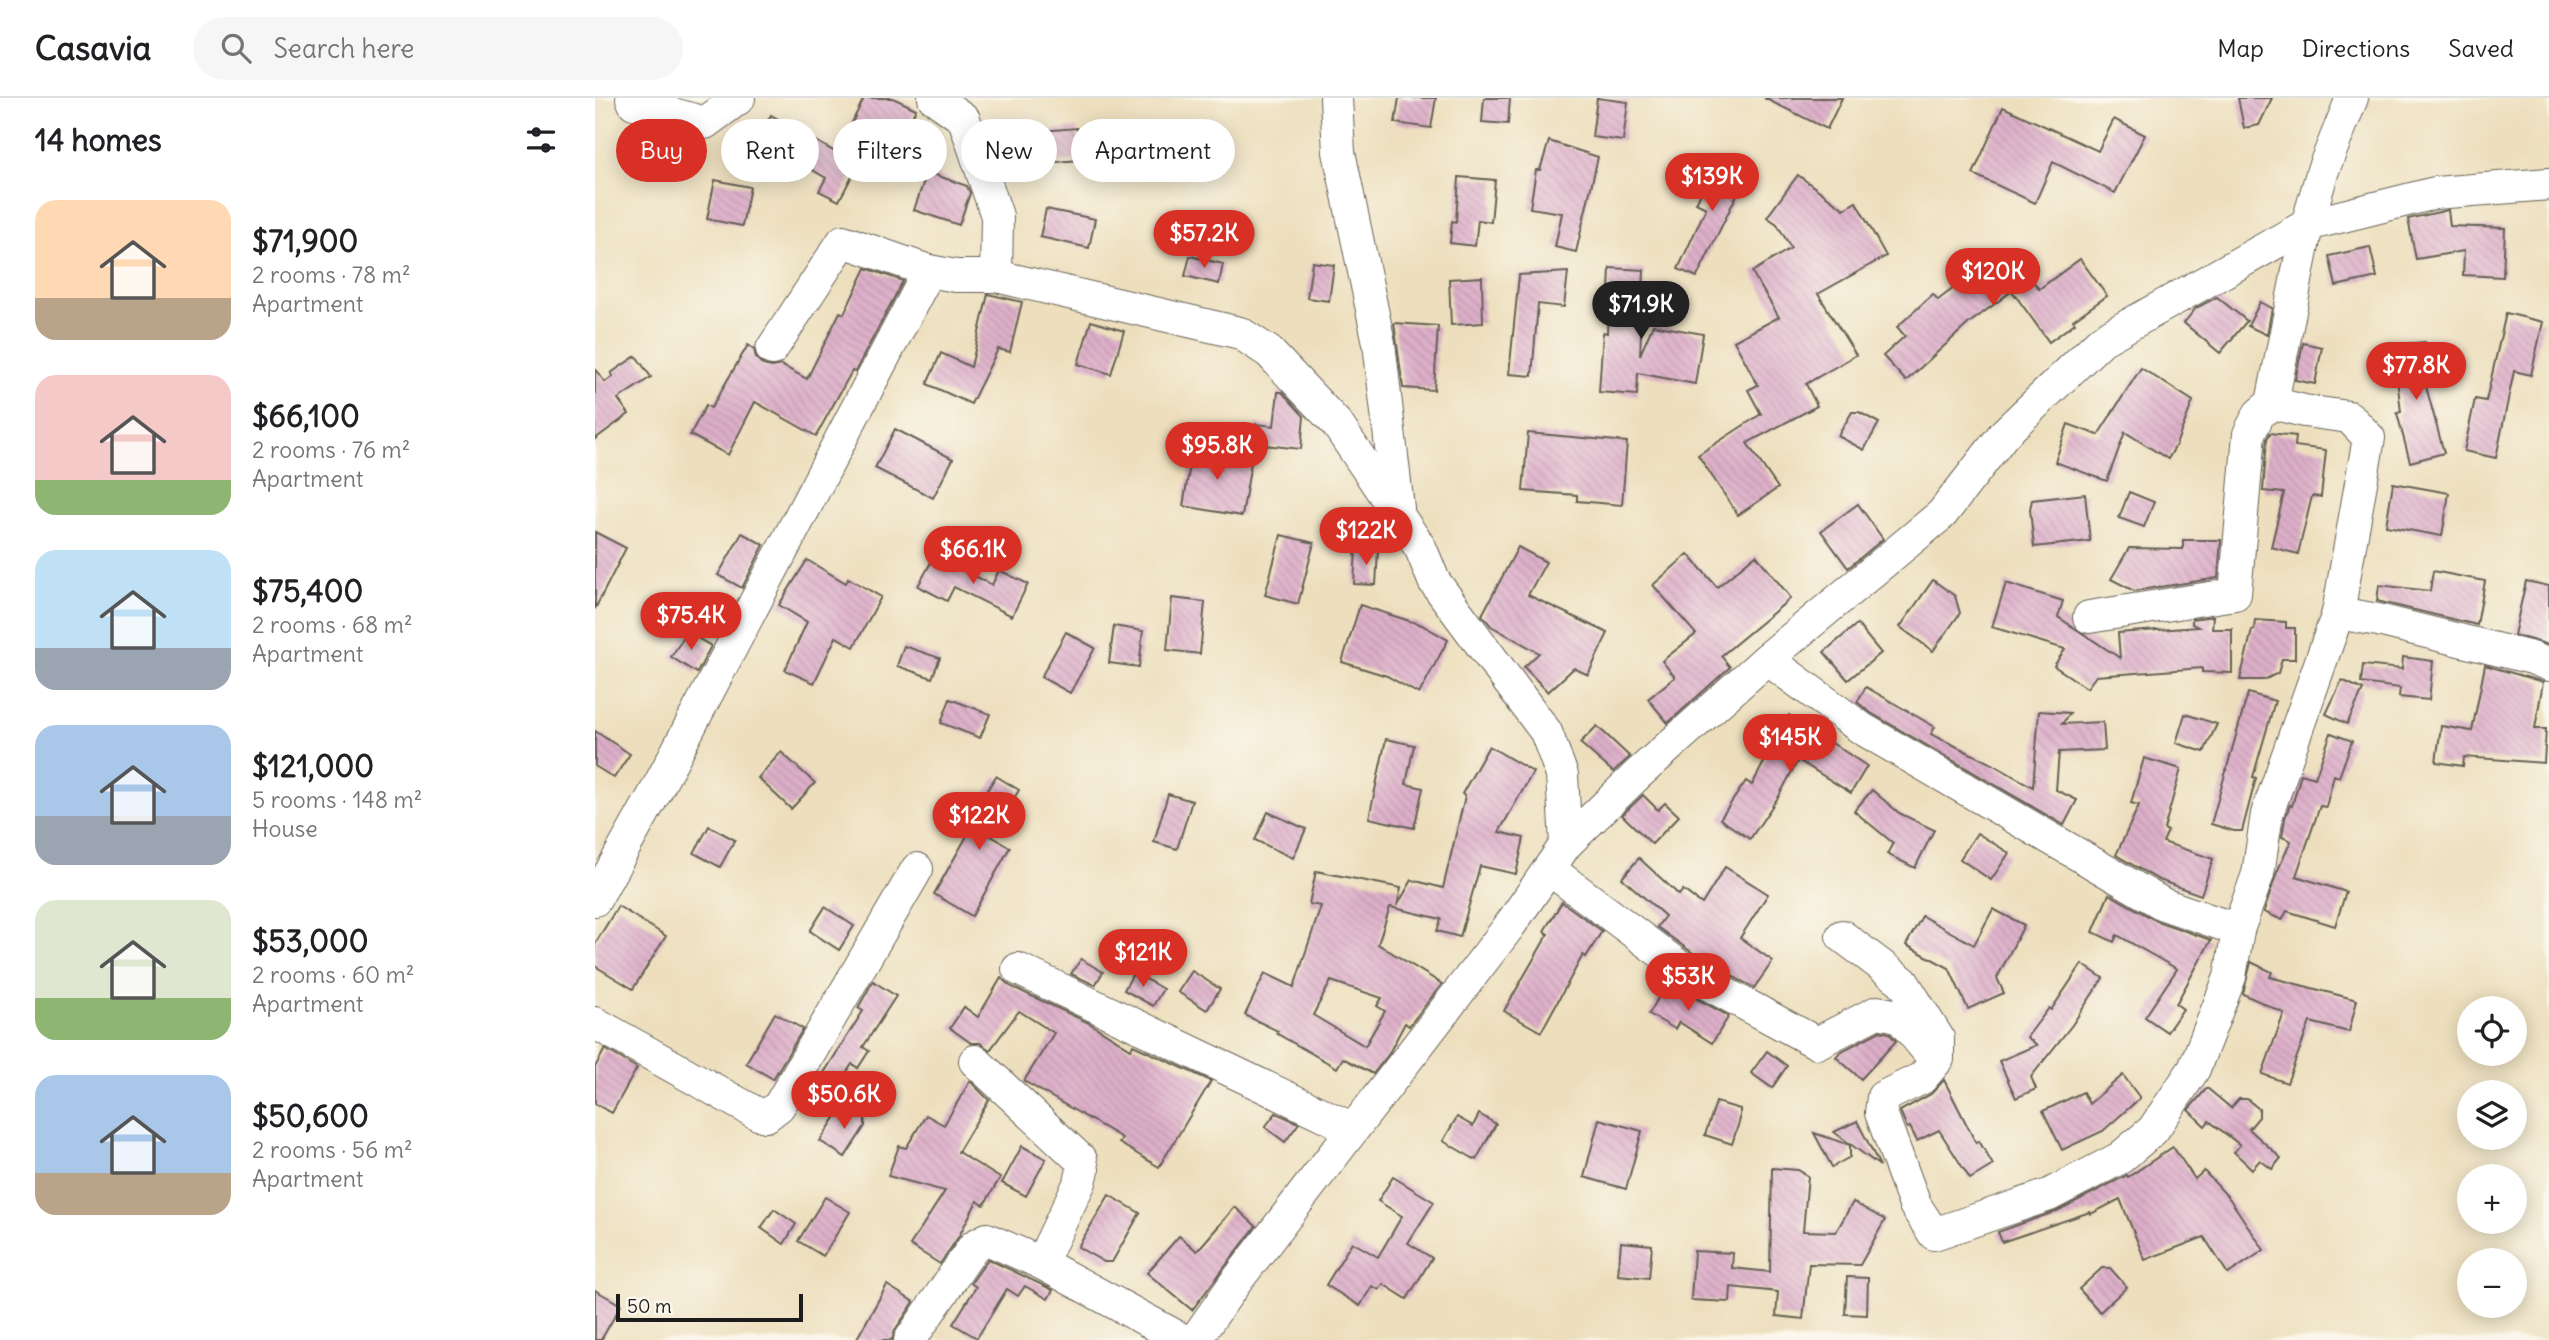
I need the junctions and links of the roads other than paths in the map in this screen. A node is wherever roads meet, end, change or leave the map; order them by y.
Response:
1 (632, 98) edge
2 (739, 98) edge
3 (934, 98) edge
4 (1336, 98) edge
5 (2352, 98) edge
6 (2549, 184) edge
7 (2307, 225) junction
8 (929, 271) junction
9 (996, 276) junction
10 (772, 349) dead end
11 (2272, 403) junction
12 (1399, 516) junction
13 (2338, 613) junction
14 (2089, 617) dead end
15 (1767, 659) junction
16 (2549, 665) edge
17 (1558, 856) junction
18 (916, 869) dead end
19 (595, 900) edge
20 (2238, 929) junction
21 (1842, 936) dead end
22 (1018, 969) dead end
23 (595, 1023) edge
24 (975, 1061) dead end
25 (1922, 1078) junction
26 (1353, 1129) junction
27 (1041, 1263) junction
28 (910, 1340) edge
29 (1183, 1340) edge
30 (1195, 1340) edge

1 - 2 street
3 - 9 street
4 - 12 street
5 - 7 street
6 - 7 street
7 - 11 street
7 - 15 street
8 - 9 street
8 - 10 street
8 - 19 street
9 - 12 street
11 - 13 street
11 - 14 street
12 - 17 street
13 - 16 street
13 - 20 street
15 - 17 street
15 - 20 street
17 - 25 street
17 - 26 street
18 - 23 street
20 - 25 street
21 - 25 street
22 - 26 street
24 - 27 street
26 - 30 street
27 - 28 street
27 - 29 street

